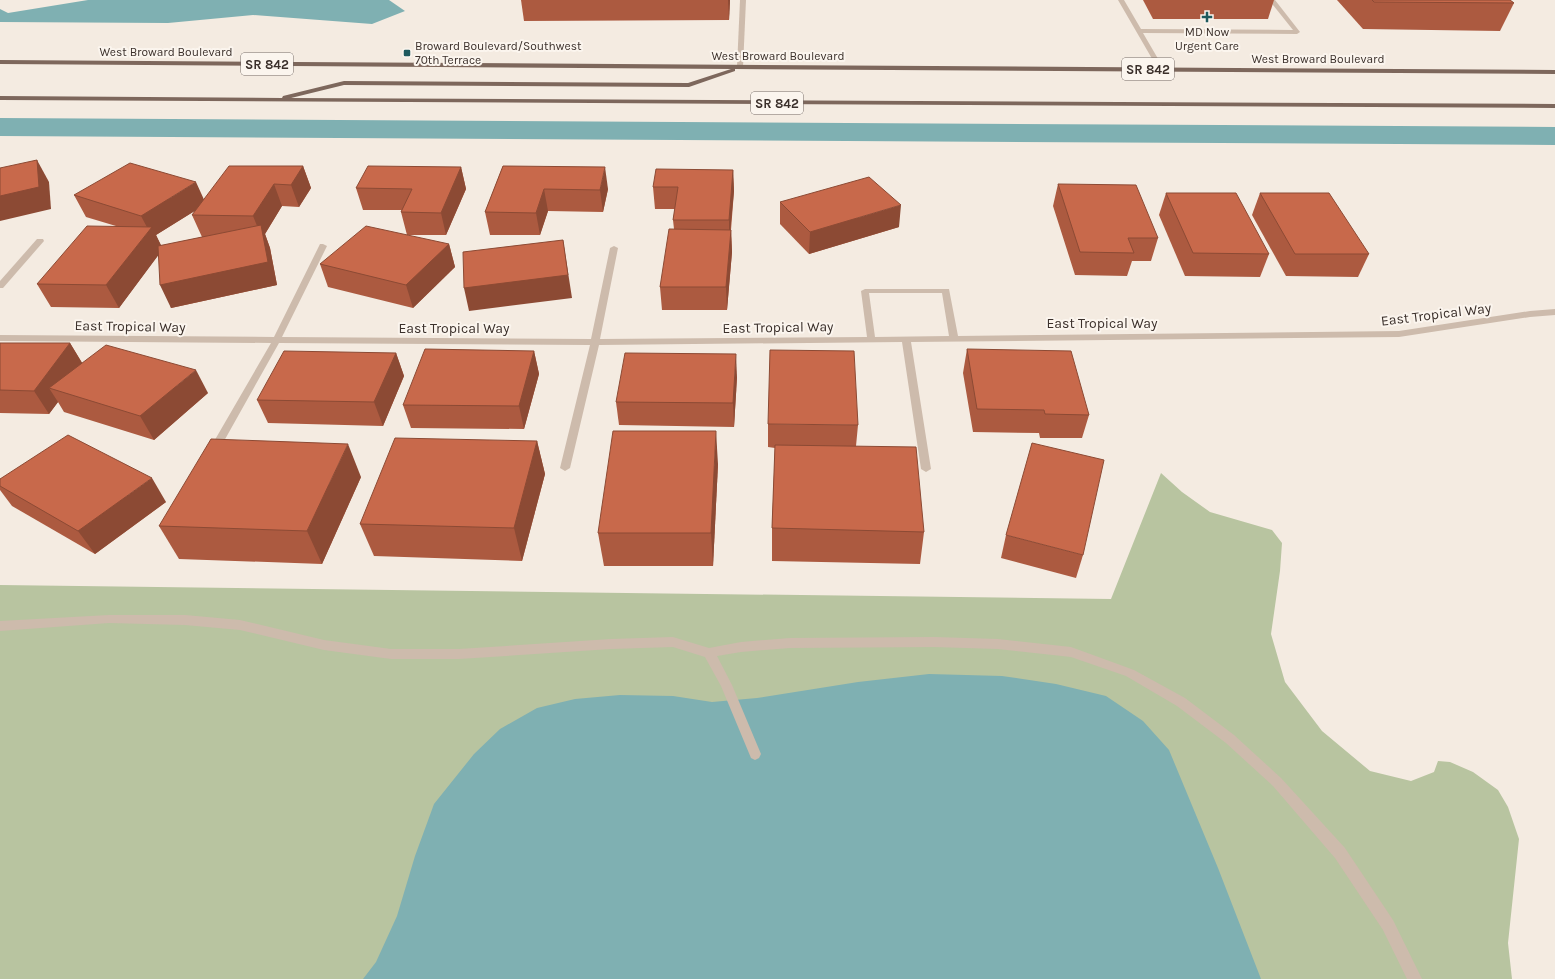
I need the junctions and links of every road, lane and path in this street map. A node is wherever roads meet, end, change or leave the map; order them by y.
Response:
1 (743, 0) edge
2 (1121, 0) edge
3 (1272, 0) edge
4 (1139, 31) junction
5 (0, 62) edge
6 (740, 67) junction
7 (1161, 69) junction
8 (1555, 72) edge
9 (0, 98) edge
10 (269, 100) junction
11 (1555, 106) edge
12 (40, 241) dead end
13 (323, 246) dead end
14 (614, 248) dead end
15 (0, 286) edge
16 (1555, 312) edge
17 (954, 337) junction
18 (0, 338) edge
19 (871, 338) junction
20 (906, 338) junction
21 (276, 341) junction
22 (595, 342) junction
23 (208, 460) edge
24 (565, 468) dead end
25 (926, 469) dead end
26 (0, 626) edge
27 (709, 653) junction
28 (755, 754) dead end
29 (1415, 979) edge

1 - 6 street
2 - 4 street
3 - 4 street
4 - 7 street
5 - 6 main road, West Broward Boulevard / SR 842
6 - 7 main road, West Broward Boulevard / SR 842
6 - 10 main road
7 - 8 main road, West Broward Boulevard / SR 842
9 - 10 main road, SR 842
10 - 11 main road, SR 842
12 - 15 street
13 - 21 street
14 - 22 street
16 - 17 street, East Tropical Way
17 - 19 street
17 - 20 street, East Tropical Way
18 - 21 street, East Tropical Way
19 - 20 street, East Tropical Way
19 - 22 street, East Tropical Way
20 - 25 street
21 - 22 street, East Tropical Way
21 - 23 street
22 - 24 street
26 - 27 street
27 - 28 street
27 - 29 street

